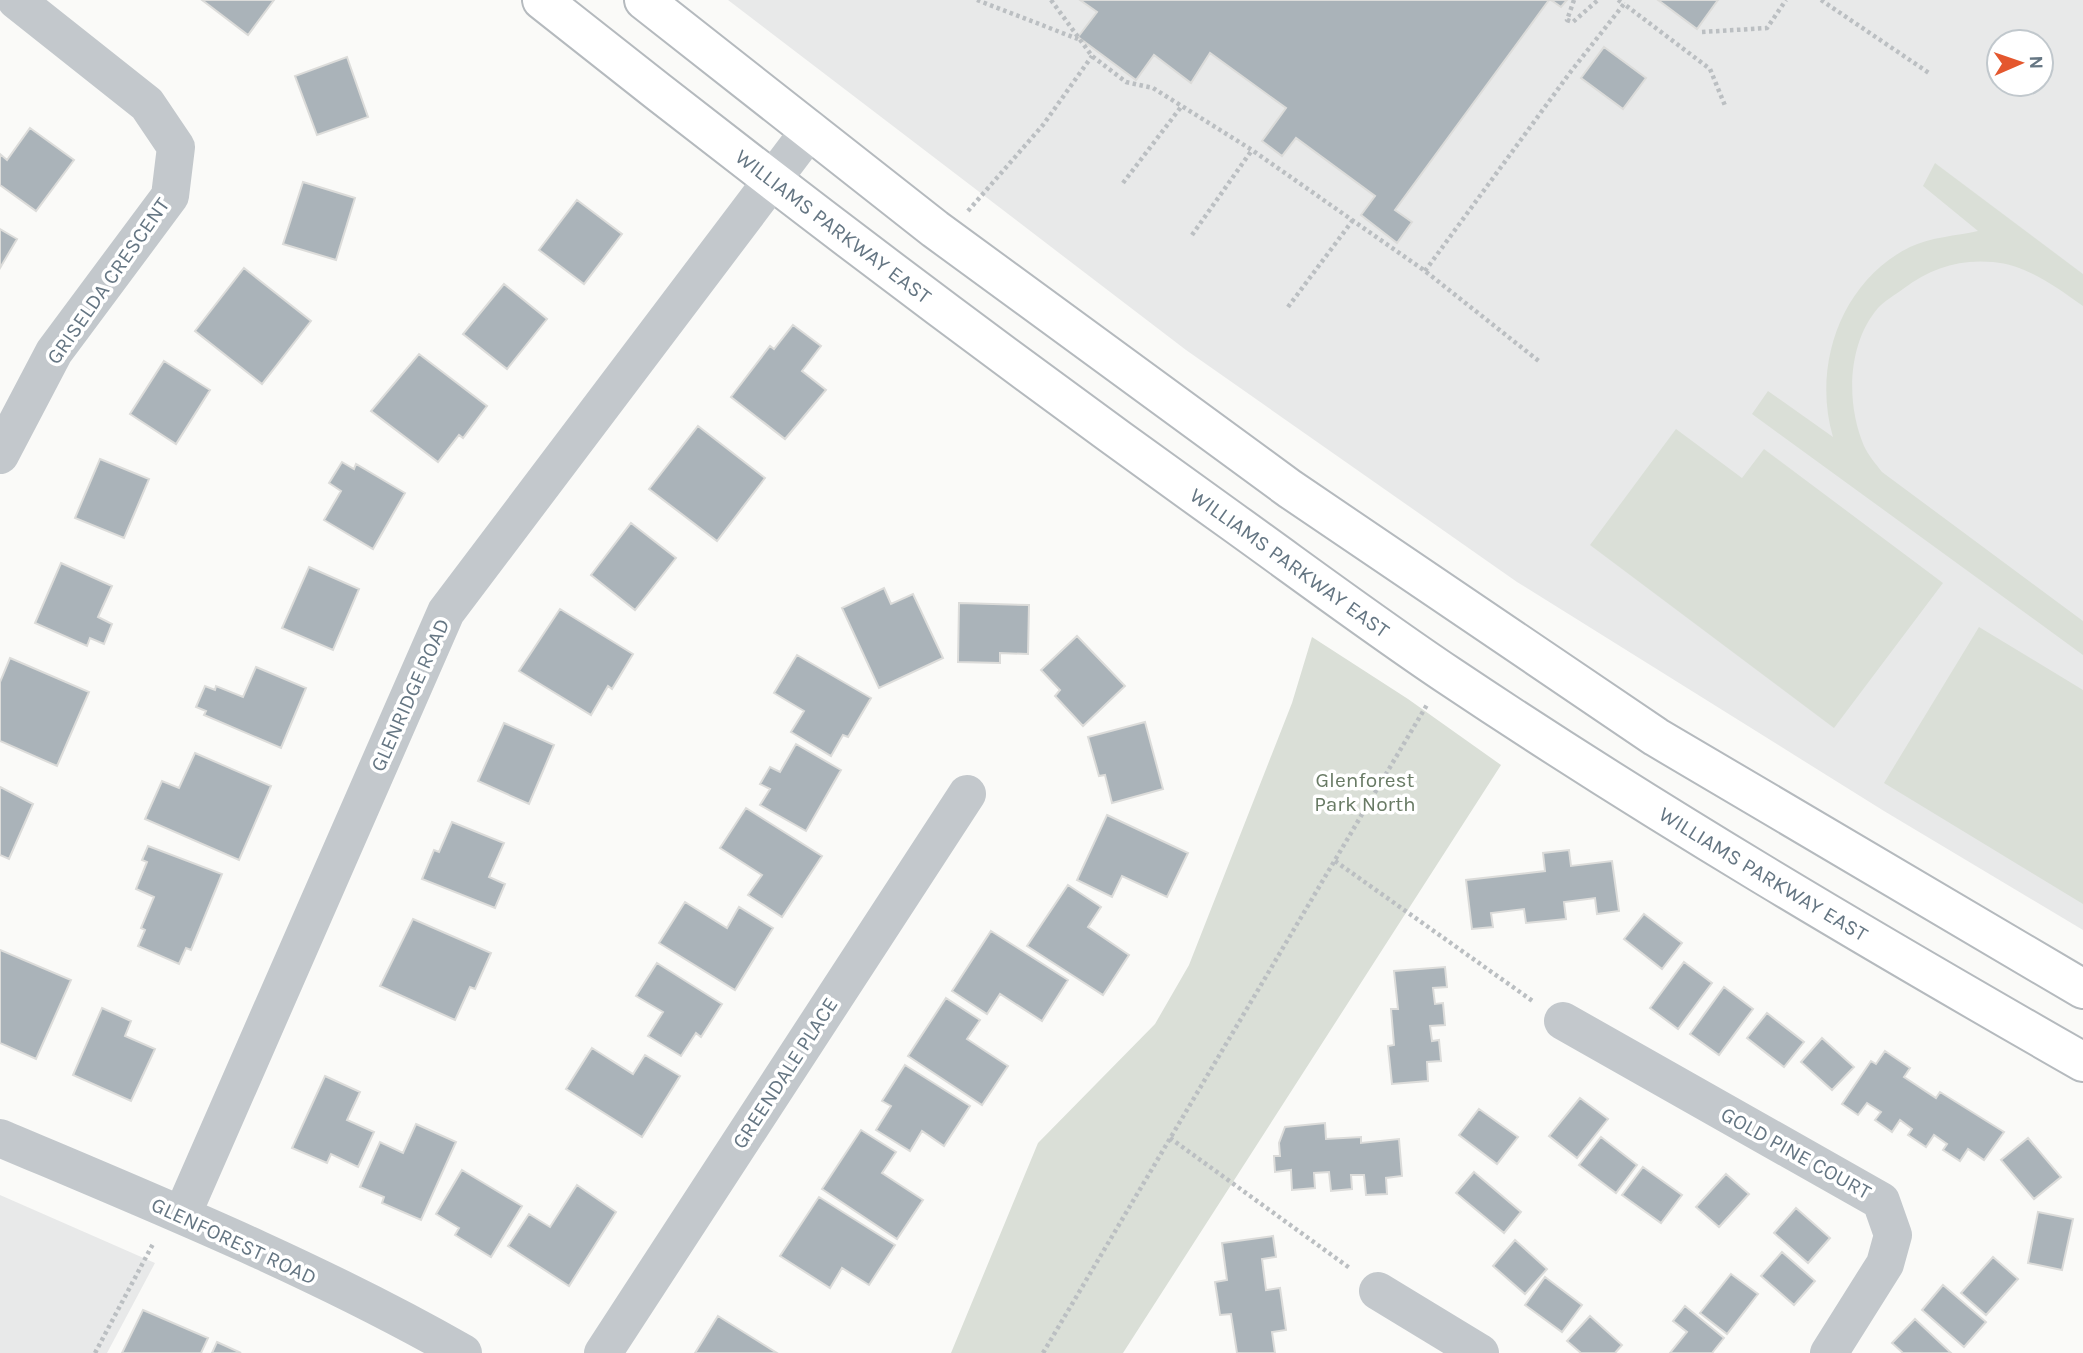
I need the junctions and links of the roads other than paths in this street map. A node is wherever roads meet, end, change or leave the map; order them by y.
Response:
1 (16, 0) edge
2 (542, 0) edge
3 (645, 0) edge
4 (810, 130) junction
5 (770, 181) junction
6 (0, 455) edge
7 (967, 794) dead end
8 (2083, 989) edge
9 (1563, 1021) road end
10 (2083, 1062) edge
11 (0, 1138) edge
12 (177, 1213) junction
13 (1378, 1291) road end
14 (463, 1353) edge
15 (603, 1353) edge
16 (1480, 1353) edge
17 (1829, 1353) edge

1 - 6 street, GRISELDA CRESCENT
2 - 5 main road, WILLIAMS PARKWAY EAST
3 - 4 main road
4 - 5 street, GLENRIDGE ROAD
4 - 8 main road
5 - 10 main road, WILLIAMS PARKWAY EAST
5 - 12 street, GLENRIDGE ROAD
7 - 15 street, GREENDALE PLACE
9 - 17 street, GOLD PINE COURT
11 - 12 street, GLENFOREST ROAD
12 - 14 street, GLENFOREST ROAD
13 - 16 street

